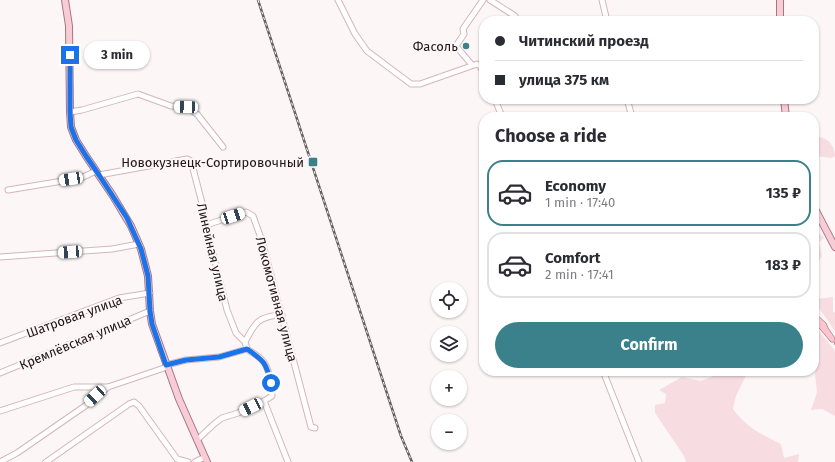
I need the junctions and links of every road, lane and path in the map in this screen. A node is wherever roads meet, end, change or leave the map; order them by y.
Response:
1 (65, 0) edge
2 (338, 0) edge
3 (483, 0) edge
4 (490, 0) edge
5 (602, 0) edge
6 (780, 0) edge
7 (515, 16) dead end
8 (606, 16) edge
9 (780, 16) edge
10 (472, 65) junction
11 (479, 65) edge
12 (70, 112) junction
13 (223, 147) dead end
14 (98, 173) junction
15 (8, 190) dead end
16 (819, 217) edge
17 (206, 225) junction
18 (139, 244) junction
19 (835, 247) edge
20 (0, 257) edge
21 (150, 293) junction
22 (150, 311) junction
23 (282, 315) junction
24 (245, 342) junction
25 (0, 343) edge
26 (247, 349) junction
27 (167, 366) junction
28 (0, 373) edge
29 (605, 376) edge
30 (108, 387) junction
31 (264, 401) junction
32 (0, 411) edge
33 (314, 428) dead end
34 (197, 440) junction
35 (206, 459) edge
36 (0, 462) edge
37 (46, 462) edge
38 (188, 462) edge
39 (195, 462) edge
40 (288, 462) edge
41 (639, 462) edge

1 - 12 main road
2 - 10 street
3 - 10 street
4 - 7 street
5 - 8 street
6 - 9 main road
10 - 11 street
12 - 13 street
12 - 14 main road
14 - 15 street
14 - 17 street, Линейная улица
14 - 18 main road
16 - 19 main road
17 - 23 street, Локомотивная улица
17 - 24 street, Линейная улица
18 - 20 street
18 - 21 main road
21 - 22 main road
21 - 25 street, Шатровая улица
22 - 27 main road
22 - 28 street, Кремлёвская улица
23 - 24 street
23 - 33 street, Локомотивная улица
24 - 26 street, Линейная улица
26 - 27 street
26 - 31 street
27 - 30 street
27 - 34 main road
29 - 41 street
30 - 32 street
30 - 36 street
31 - 34 street
31 - 40 street
34 - 35 main road
35 - 39 street
37 - 38 street

